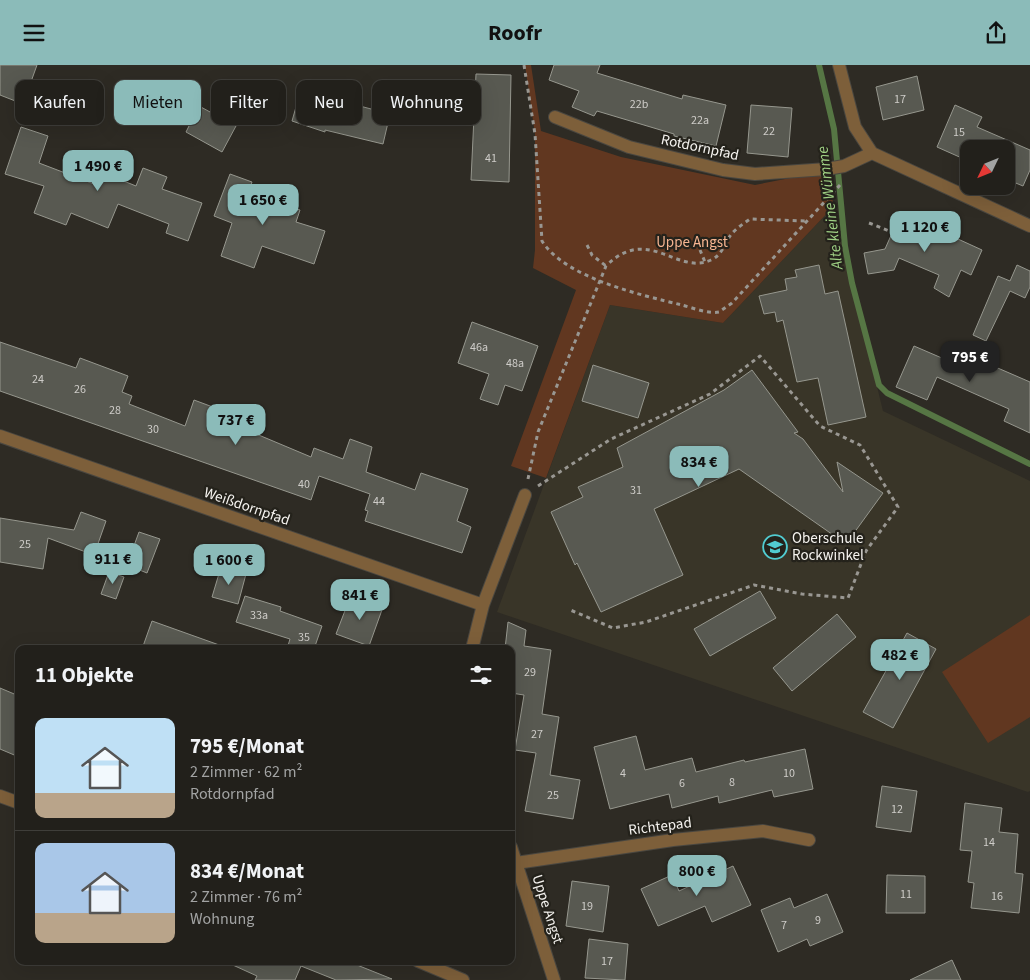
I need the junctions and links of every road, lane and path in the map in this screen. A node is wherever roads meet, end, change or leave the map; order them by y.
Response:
1 (524, 65) edge
2 (839, 65) edge
3 (556, 117) dead end
4 (872, 153) junction
5 (836, 189) dead end
6 (806, 221) junction
7 (869, 223) dead end
8 (1030, 226) edge
9 (892, 232) dead end
10 (587, 245) dead end
11 (700, 250) dead end
12 (704, 262) junction
13 (606, 266) junction
14 (599, 281) junction
15 (0, 436) edge
16 (524, 495) junction
17 (483, 605) junction
18 (568, 609) dead end
19 (473, 645) edge
20 (0, 796) edge
21 (15, 802) edge
22 (809, 839) dead end
23 (515, 860) edge
24 (516, 863) junction
25 (427, 965) edge
26 (463, 980) edge
27 (554, 980) edge

1 - 14 path
2 - 4 street
3 - 4 street, Rotdornpfad
4 - 8 street
5 - 6 path
6 - 12 path
6 - 14 path
7 - 9 path
10 - 13 path
11 - 12 path
12 - 13 path
13 - 14 path
14 - 16 path
15 - 17 street, Weißdornpfad
16 - 17 street
16 - 18 path
17 - 19 street
20 - 21 street
22 - 24 street, Richtepad
23 - 24 street, Uppe Angst
24 - 27 street, Uppe Angst
25 - 26 street

